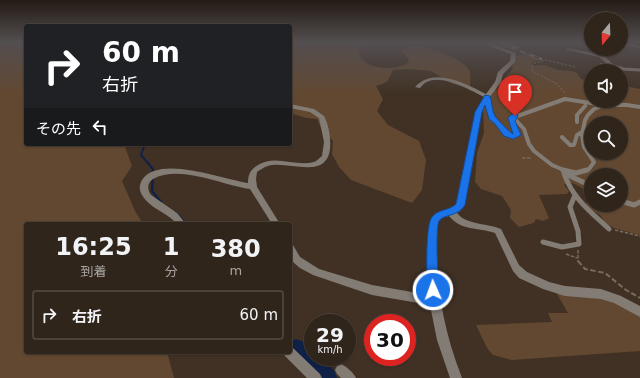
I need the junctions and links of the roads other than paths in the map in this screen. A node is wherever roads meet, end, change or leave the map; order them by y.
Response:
1 (513, 60) edge
2 (628, 69) edge
3 (640, 70) edge
4 (418, 87) dead end
5 (487, 96) junction
6 (584, 102) edge
7 (628, 105) edge
8 (292, 106) edge
9 (584, 106) edge
10 (580, 107) dead end
11 (640, 107) edge
12 (584, 108) edge
13 (597, 108) edge
14 (589, 116) edge
15 (513, 117) junction
16 (584, 119) edge
17 (584, 129) edge
18 (582, 132) junction
19 (562, 137) dead end
20 (557, 168) junction
21 (564, 173) junction
22 (584, 183) edge
23 (253, 187) junction
24 (575, 195) junction
25 (640, 202) edge
26 (628, 203) edge
27 (451, 212) junction
28 (181, 222) edge
29 (275, 222) edge
30 (609, 229) road end
31 (543, 242) dead end
32 (292, 251) edge
33 (434, 301) junction
34 (640, 312) edge
35 (291, 354) edge
36 (316, 378) edge
37 (456, 378) edge

1 - 5 street
2 - 3 lane
4 - 5 street
5 - 15 lane
5 - 27 street
6 - 15 lane
7 - 11 lane
8 - 23 street
9 - 10 lane
12 - 16 lane
13 - 14 lane
15 - 20 lane
17 - 18 lane
18 - 19 lane
18 - 20 lane
20 - 21 lane
21 - 22 lane
21 - 24 lane
23 - 28 street
23 - 29 street
24 - 30 lane
24 - 31 lane
25 - 26 lane
27 - 33 street
27 - 34 street
32 - 33 street
33 - 37 street
35 - 36 street

